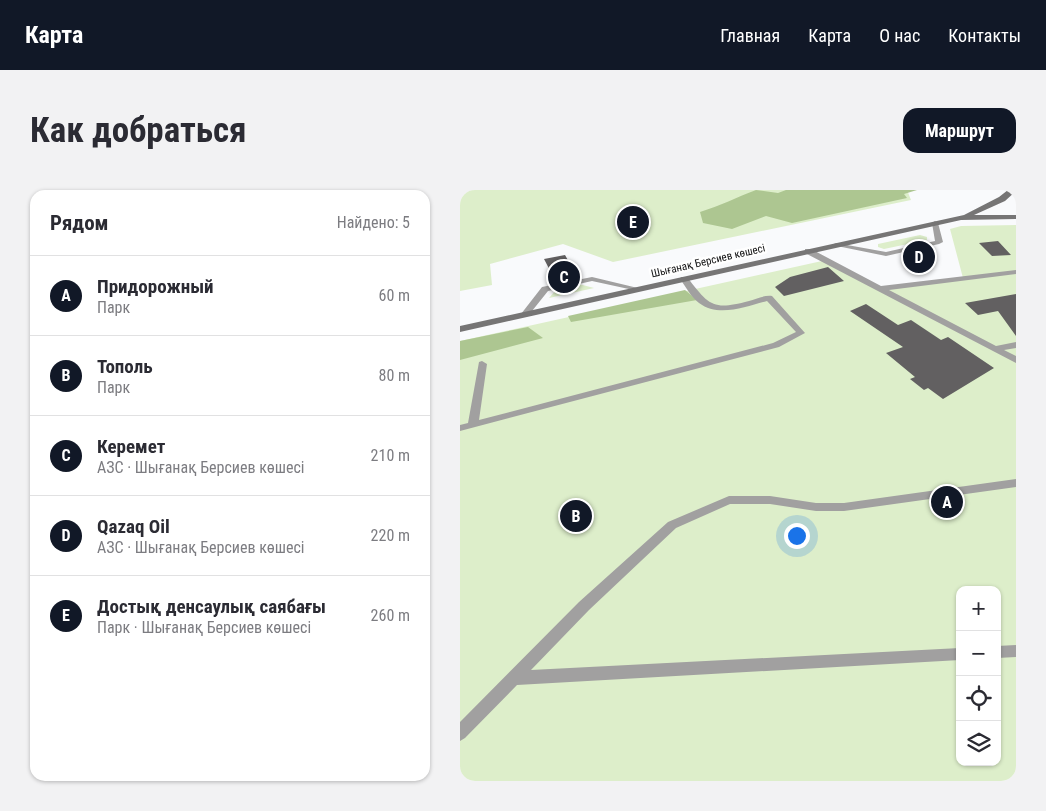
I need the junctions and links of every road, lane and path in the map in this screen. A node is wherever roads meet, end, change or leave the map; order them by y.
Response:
1 (1015, 190) edge
2 (1016, 217) edge
3 (961, 218) junction
4 (935, 223) junction
5 (836, 245) junction
6 (808, 251) junction
7 (1016, 272) edge
8 (684, 279) junction
9 (638, 289) junction
10 (879, 289) junction
11 (525, 314) junction
12 (460, 329) edge
13 (1016, 345) edge
14 (994, 349) junction
15 (1016, 360) edge
16 (482, 364) dead end
17 (473, 425) junction
18 (460, 428) edge
19 (1016, 483) edge
20 (1016, 651) edge
21 (1001, 652) edge
22 (956, 654) edge
23 (513, 678) junction
24 (460, 733) edge

1 - 3 main road
2 - 3 main road
3 - 4 main road, Шығанақ Берсиев көшесі
4 - 5 main road, Шығанақ Берсиев көшесі
4 - 5 lane
5 - 6 main road, Шығанақ Берсиев көшесі
6 - 8 main road, Шығанақ Берсиев көшесі
6 - 10 lane
7 - 10 lane
8 - 9 main road, Шығанақ Берсиев көшесі
8 - 17 lane
9 - 11 main road, Шығанақ Берсиев көшесі
9 - 11 lane
10 - 14 lane
11 - 12 main road, Шығанақ Берсиев көшесі
13 - 14 lane
14 - 15 lane
16 - 17 lane
17 - 18 lane
19 - 23 lane
20 - 21 lane
22 - 23 lane
23 - 24 lane

